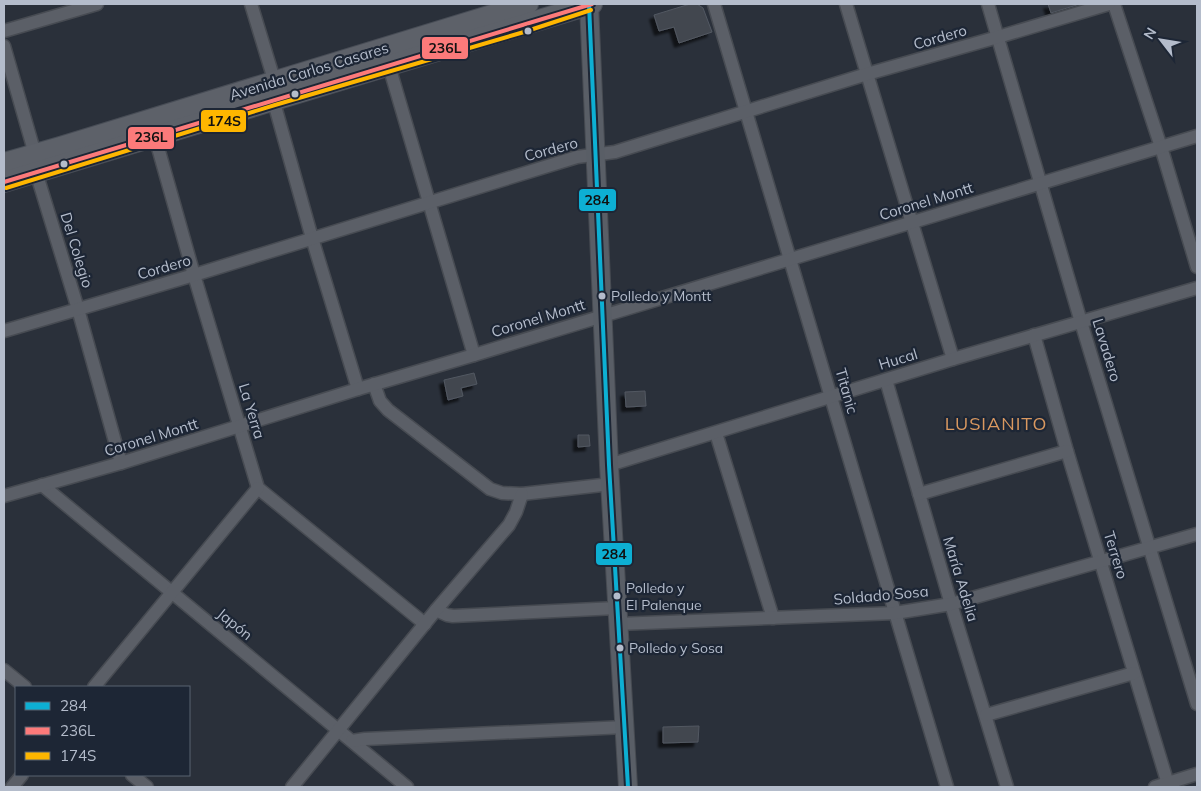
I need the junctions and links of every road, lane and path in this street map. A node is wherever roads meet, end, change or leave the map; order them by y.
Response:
1 (97, 4) edge
2 (251, 4) edge
3 (528, 4) edge
4 (590, 4) edge
5 (714, 4) edge
6 (846, 4) edge
7 (988, 4) edge
8 (1108, 4) edge
9 (1114, 4) edge
10 (480, 11) edge
11 (4, 31) edge
12 (998, 37) junction
13 (4, 46) edge
14 (389, 66) junction
15 (868, 74) junction
16 (274, 90) junction
17 (746, 110) junction
18 (155, 136) junction
19 (1197, 136) edge
20 (1161, 147) junction
21 (596, 155) junction
22 (4, 163) edge
23 (35, 163) junction
24 (4, 182) edge
25 (1041, 183) junction
26 (428, 202) junction
27 (912, 222) junction
28 (312, 238) junction
29 (791, 259) junction
30 (1197, 267) edge
31 (194, 276) junction
32 (1197, 288) edge
33 (78, 309) junction
34 (603, 315) junction
35 (1081, 322) junction
36 (4, 331) edge
37 (1034, 335) junction
38 (474, 355) junction
39 (953, 359) junction
40 (886, 380) junction
41 (374, 384) junction
42 (358, 389) junction
43 (832, 397) junction
44 (240, 426) junction
45 (716, 433) junction
46 (1067, 451) junction
47 (122, 463) junction
48 (610, 465) junction
49 (611, 484) junction
50 (42, 485) junction
51 (258, 488) junction
52 (522, 494) junction
53 (919, 494) junction
54 (4, 496) edge
55 (1197, 534) edge
56 (1151, 548) junction
57 (1101, 562) junction
58 (172, 593) junction
59 (951, 604) junction
60 (436, 610) junction
61 (895, 613) junction
62 (617, 616) junction
63 (773, 618) junction
64 (425, 624) junction
65 (4, 670) edge
66 (1134, 673) junction
67 (24, 686) edge
68 (95, 686) edge
69 (1197, 704) edge
70 (986, 715) junction
71 (625, 727) junction
72 (339, 730) junction
73 (352, 741) junction
74 (1197, 774) edge
75 (21, 776) edge
76 (133, 776) edge
77 (1162, 786) edge
78 (12, 787) edge
79 (147, 787) edge
80 (292, 787) edge
81 (407, 787) edge
82 (628, 787) edge
83 (947, 787) edge
84 (1007, 787) edge

1 - 11 street
2 - 16 street
3 - 10 main road, Avenida Carlos Casares
4 - 14 main road, Avenida Carlos Casares
4 - 21 main road
5 - 17 street, Titanic
6 - 15 street
7 - 12 street, Lavadero
8 - 12 street, Cordero
9 - 20 street
10 - 16 main road, Avenida Carlos Casares
12 - 15 street, Cordero
12 - 25 street, Lavadero
13 - 23 street, Del Colegio
14 - 16 main road, Avenida Carlos Casares
14 - 26 street
15 - 17 street, Cordero
15 - 27 street
16 - 18 main road, Avenida Carlos Casares
16 - 23 main road, Avenida Carlos Casares
16 - 28 street
17 - 21 street, Cordero
17 - 29 street, Titanic
18 - 23 main road, Avenida Carlos Casares
18 - 31 street, La Yerra
19 - 20 street, Coronel Montt
20 - 25 street, Coronel Montt
20 - 30 street
21 - 26 street, Cordero
21 - 34 main road
22 - 23 main road, Avenida Carlos Casares
23 - 24 main road, Avenida Carlos Casares
23 - 33 street, Del Colegio
25 - 27 street, Coronel Montt
25 - 35 street, Lavadero
26 - 28 street, Cordero
26 - 38 street
27 - 29 street, Coronel Montt
27 - 39 street
28 - 31 street, Cordero
28 - 42 street
29 - 34 street, Coronel Montt
29 - 43 street, Titanic
31 - 33 street, Cordero
31 - 44 street, La Yerra
32 - 35 street, Hucal
33 - 36 street, Cordero
33 - 47 street, Del Colegio
34 - 38 street, Coronel Montt
34 - 48 main road
35 - 37 street, Hucal
35 - 56 street, Lavadero
37 - 39 street, Hucal
37 - 46 street, Terrero
38 - 41 street, Coronel Montt
39 - 40 street, Hucal
40 - 43 street, Hucal
40 - 53 street, María Adelia
41 - 42 street, Coronel Montt
41 - 52 street
42 - 44 street, Coronel Montt
43 - 45 street, Hucal
43 - 61 street, Titanic
44 - 47 street, Coronel Montt
44 - 51 street, La Yerra
45 - 48 street, Hucal
45 - 63 street
46 - 53 street
46 - 57 street, Terrero
47 - 50 street, Coronel Montt
48 - 49 main road
49 - 52 street
49 - 62 main road
50 - 54 street, Coronel Montt
50 - 58 street, Japón
51 - 58 street
51 - 64 street
52 - 60 street
53 - 59 street, María Adelia
55 - 56 street, Soldado Sosa
56 - 57 street, Soldado Sosa
56 - 69 street, Lavadero
57 - 59 street, Soldado Sosa
57 - 66 street, Terrero
58 - 68 street
58 - 72 street, Japón
59 - 61 street, Soldado Sosa
59 - 70 street, María Adelia
60 - 62 street, Soldado Sosa
60 - 64 street
61 - 63 street, Soldado Sosa
61 - 83 street, Titanic
62 - 63 street, Soldado Sosa
62 - 71 main road
64 - 72 street
65 - 67 street
66 - 70 street
66 - 77 street, Terrero
70 - 84 street, María Adelia
71 - 73 street
71 - 82 main road
72 - 73 street, Japón
72 - 80 street
73 - 81 street, Japón
74 - 77 street
75 - 78 street
76 - 79 street

